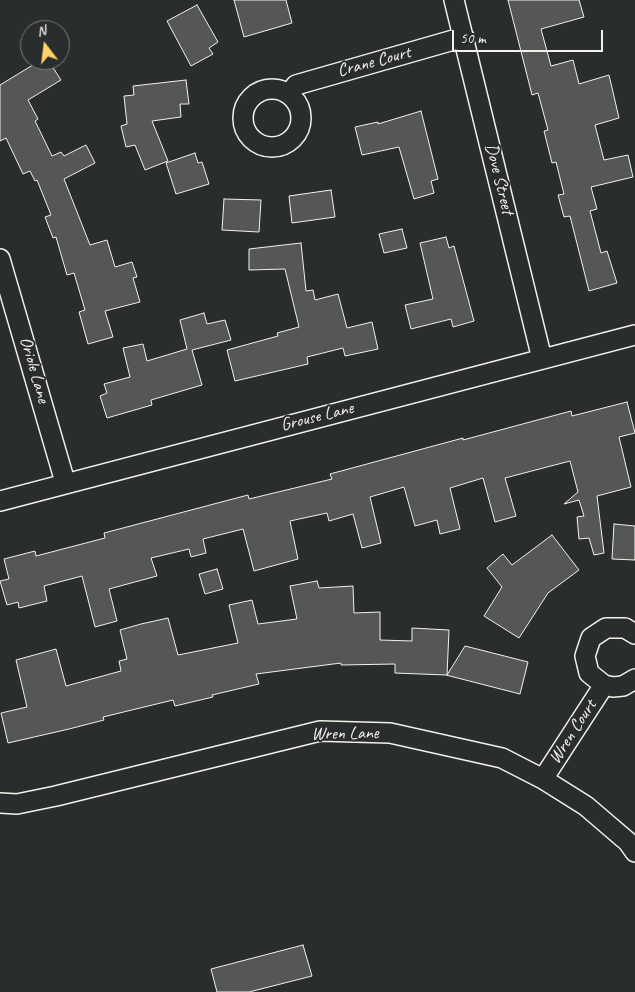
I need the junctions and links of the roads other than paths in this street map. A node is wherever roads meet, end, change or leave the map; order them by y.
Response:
1 (454, 0) edge
2 (464, 37) junction
3 (289, 94) dead end
4 (0, 259) edge
5 (635, 335) edge
6 (542, 359) junction
7 (65, 482) junction
8 (0, 501) edge
9 (635, 634) edge
10 (635, 679) edge
11 (604, 685) junction
12 (543, 779) junction
13 (0, 803) edge
14 (635, 852) edge

1 - 2 street, Dove Street
2 - 3 street, Crane Court
2 - 6 street, Dove Street
4 - 7 street, Oriole Lane
5 - 6 street, Grouse Lane
6 - 7 street, Grouse Lane
7 - 8 street, Grouse Lane
9 - 11 street, Wren Court
10 - 11 street, Wren Court
11 - 12 street, Wren Court
12 - 13 street, Wren Lane
12 - 14 street, Wren Lane

